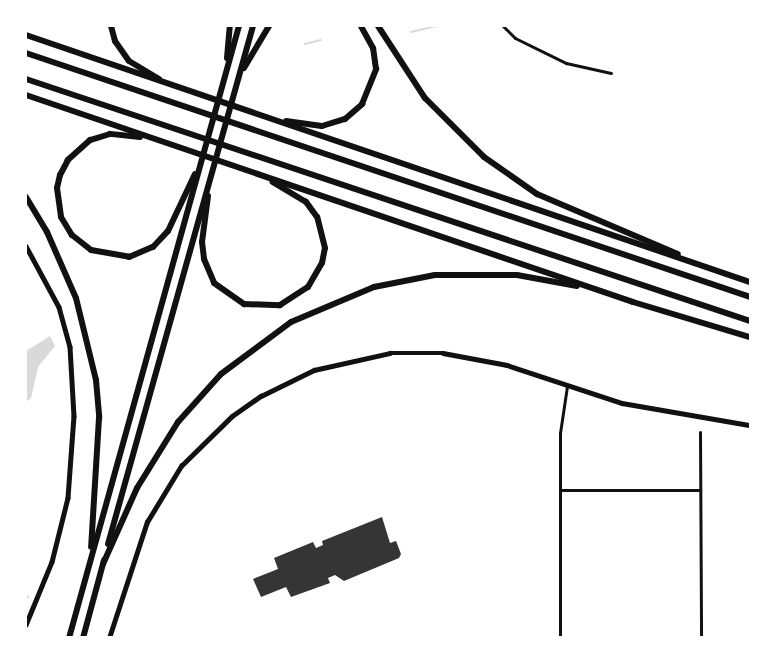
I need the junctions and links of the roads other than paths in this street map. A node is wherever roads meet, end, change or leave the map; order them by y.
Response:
1 (111, 26) edge
2 (230, 26) edge
3 (239, 26) edge
4 (253, 26) edge
5 (268, 26) edge
6 (361, 26) edge
7 (378, 26) edge
8 (502, 26) edge
9 (26, 35) edge
10 (26, 52) edge
11 (228, 64) junction
12 (242, 71) junction
13 (611, 73) dead end
14 (26, 79) edge
15 (191, 94) junction
16 (26, 95) edge
17 (254, 114) junction
18 (181, 147) junction
19 (240, 167) junction
20 (199, 168) junction
21 (208, 186) junction
22 (26, 197) edge
23 (26, 246) edge
24 (709, 268) junction
25 (750, 282) edge
26 (750, 297) edge
27 (633, 302) junction
28 (750, 321) edge
29 (750, 337) edge
30 (567, 386) junction
31 (750, 425) edge
32 (700, 432) dead end
33 (560, 490) junction
34 (700, 490) junction
35 (90, 563) junction
36 (103, 564) junction
37 (26, 625) edge
38 (69, 638) edge
39 (83, 638) edge
40 (109, 638) edge
41 (560, 638) edge
42 (701, 638) edge

1 - 15 highway
2 - 11 highway
3 - 11 highway
4 - 12 highway
5 - 12 highway
6 - 17 highway
7 - 24 highway
8 - 13 street
9 - 15 highway
10 - 26 highway
11 - 20 highway
12 - 21 highway
14 - 28 highway
15 - 17 highway
16 - 18 highway
17 - 24 highway
18 - 19 highway
18 - 20 highway
19 - 21 highway
19 - 27 highway
20 - 35 highway
21 - 36 highway
22 - 35 highway
23 - 37 street
24 - 25 highway
27 - 29 highway
27 - 36 highway
30 - 31 street
30 - 33 street
30 - 40 street
32 - 34 street
33 - 34 street
33 - 41 street
34 - 42 street
35 - 38 highway
36 - 39 highway

